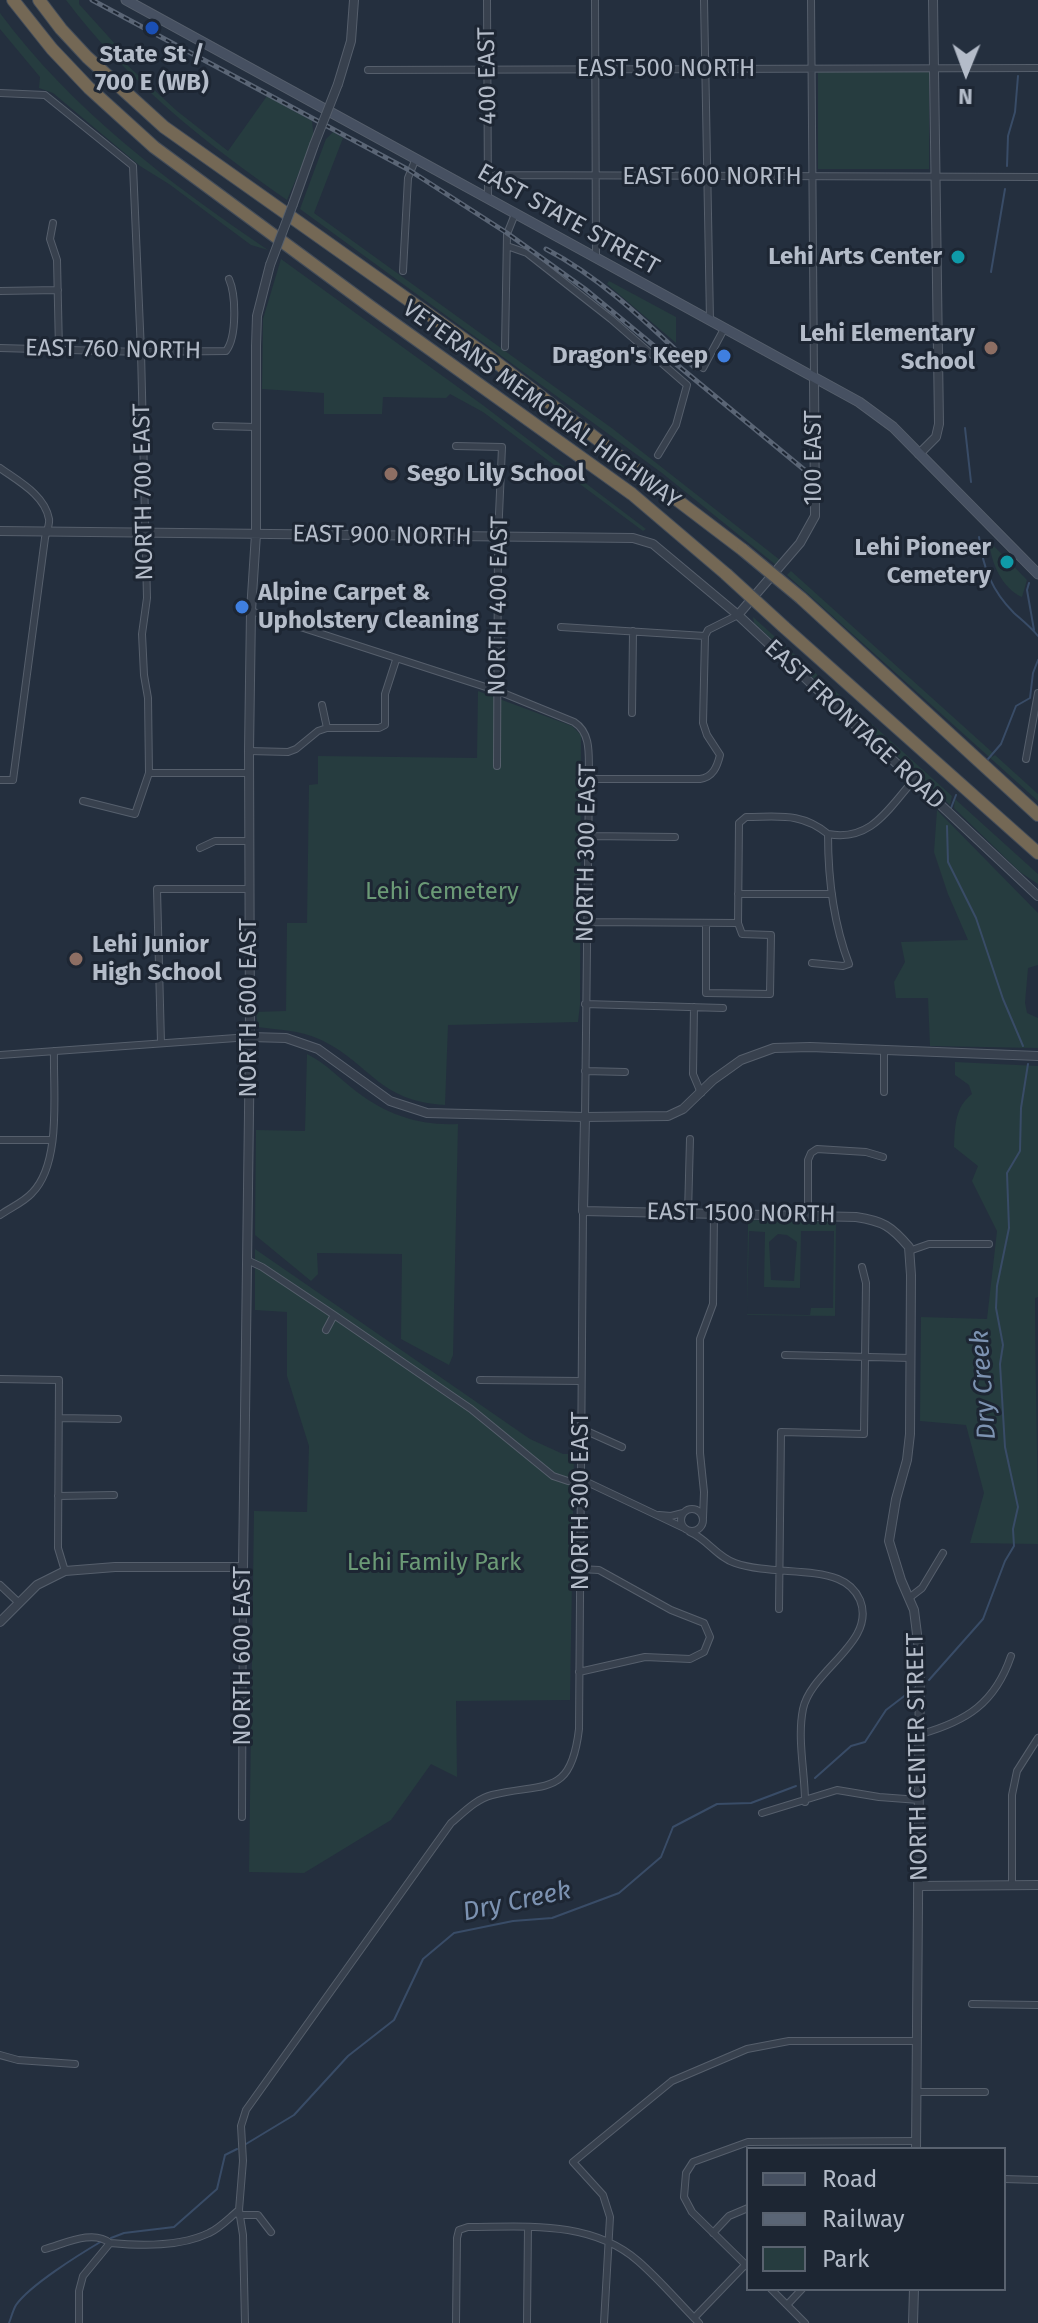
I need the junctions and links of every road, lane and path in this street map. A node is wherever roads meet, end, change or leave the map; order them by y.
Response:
1 (13, 0) edge
2 (39, 0) edge
3 (126, 0) edge
4 (354, 0) edge
5 (487, 0) edge
6 (595, 0) edge
7 (704, 0) edge
8 (811, 0) edge
9 (933, 0) edge
10 (705, 68) junction
11 (812, 68) junction
12 (1038, 68) edge
13 (934, 69) junction
14 (368, 70) dead end
15 (489, 70) junction
16 (596, 70) junction
17 (0, 93) edge
18 (416, 158) junction
19 (489, 175) junction
20 (597, 177) junction
21 (707, 177) junction
22 (813, 177) junction
23 (935, 177) junction
24 (1038, 177) edge
25 (488, 199) junction
26 (515, 214) junction
27 (53, 223) dead end
28 (507, 246) junction
29 (596, 258) junction
30 (403, 271) dead end
31 (229, 279) dead end
32 (58, 290) junction
33 (0, 291) edge
34 (710, 321) junction
35 (724, 329) junction
36 (505, 347) dead end
37 (0, 348) edge
38 (59, 350) junction
39 (141, 352) junction
40 (703, 368) dead end
41 (814, 378) junction
42 (216, 426) dead end
43 (256, 427) junction
44 (456, 446) dead end
45 (919, 454) junction
46 (658, 455) dead end
47 (0, 468) edge
48 (0, 531) edge
49 (46, 532) junction
50 (145, 532) junction
51 (256, 534) junction
52 (498, 537) junction
53 (1038, 574) edge
54 (251, 611) junction
55 (738, 615) junction
56 (561, 627) dead end
57 (633, 631) junction
58 (705, 636) junction
59 (396, 660) junction
60 (498, 691) junction
61 (1038, 693) edge
62 (322, 705) dead end
63 (632, 713) dead end
64 (327, 728) junction
65 (249, 751) junction
66 (1026, 759) dead end
67 (497, 766) dead end
68 (149, 773) junction
69 (249, 773) junction
70 (589, 779) junction
71 (0, 780) edge
72 (913, 781) junction
73 (83, 801) dead end
74 (1038, 815) edge
75 (828, 834) junction
76 (588, 836) junction
77 (675, 837) dead end
78 (249, 841) junction
79 (200, 848) dead end
80 (1038, 853) edge
81 (249, 889) junction
82 (738, 894) junction
83 (832, 894) junction
84 (1038, 896) edge
85 (586, 922) junction
86 (706, 923) junction
87 (738, 923) junction
88 (812, 963) dead end
89 (585, 1004) junction
90 (694, 1007) junction
91 (723, 1008) dead end
92 (250, 1037) junction
93 (161, 1043) junction
94 (884, 1050) junction
95 (54, 1051) junction
96 (0, 1055) edge
97 (1038, 1056) edge
98 (585, 1071) junction
99 (625, 1072) dead end
100 (884, 1092) dead end
101 (701, 1093) junction
102 (585, 1117) junction
103 (690, 1139) dead end
104 (0, 1140) edge
105 (52, 1140) junction
106 (883, 1157) dead end
107 (31, 1195) junction
108 (37, 1202) dead end
109 (583, 1211) junction
110 (688, 1213) junction
111 (714, 1213) junction
112 (0, 1215) edge
113 (808, 1216) junction
114 (989, 1244) dead end
115 (909, 1251) junction
116 (247, 1260) junction
117 (862, 1267) dead end
118 (334, 1315) junction
119 (326, 1330) dead end
120 (785, 1355) dead end
121 (866, 1357) junction
122 (911, 1358) junction
123 (0, 1379) edge
124 (480, 1380) dead end
125 (581, 1381) junction
126 (59, 1418) junction
127 (118, 1419) dead end
128 (582, 1429) junction
129 (622, 1447) dead end
130 (582, 1483) junction
131 (704, 1492) junction
132 (114, 1495) dead end
133 (58, 1496) junction
134 (687, 1510) junction
135 (659, 1515) junction
136 (703, 1520) junction
137 (687, 1530) junction
138 (712, 1547) junction
139 (943, 1553) dead end
140 (243, 1567) junction
141 (580, 1569) junction
142 (781, 1572) junction
143 (60, 1573) junction
144 (0, 1585) edge
145 (909, 1598) junction
146 (18, 1602) junction
147 (779, 1609) dead end
148 (0, 1622) edge
149 (1011, 1656) dead end
150 (579, 1672) junction
151 (921, 1734) junction
152 (1038, 1738) edge
153 (919, 1800) junction
154 (805, 1802) junction
155 (762, 1813) dead end
156 (242, 1817) dead end
157 (1012, 1885) junction
158 (1038, 1885) edge
159 (919, 1886) junction
160 (972, 2004) dead end
161 (1038, 2005) edge
162 (917, 2041) junction
163 (0, 2055) edge
164 (75, 2064) dead end
165 (917, 2092) junction
166 (985, 2092) dead end
167 (916, 2145) edge
168 (1006, 2179) edge
169 (1038, 2180) edge
170 (746, 2209) edge
171 (239, 2212) junction
172 (528, 2227) junction
173 (271, 2232) dead end
174 (713, 2233) junction
175 (610, 2242) junction
176 (110, 2243) junction
177 (45, 2249) dead end
178 (746, 2264) edge
179 (746, 2266) edge
180 (773, 2291) edge
181 (800, 2291) edge
182 (914, 2291) edge
183 (787, 2305) junction
184 (696, 2321) edge
185 (79, 2323) edge
186 (245, 2323) edge
187 (456, 2323) edge
188 (527, 2323) edge
189 (604, 2323) edge
190 (805, 2323) edge
191 (913, 2323) edge

1 - 80 highway, VETERANS MEMORIAL HIGHWAY, bridge
2 - 74 highway, VETERANS MEMORIAL HIGHWAY, bridge
3 - 18 main road, EAST STATE STREET
4 - 43 street, NORTH 600 EAST, bridge
5 - 15 street, 400 EAST
6 - 16 street
7 - 10 street
8 - 11 street, 100 EAST
9 - 13 street
10 - 11 street, EAST 500 NORTH
10 - 16 street, EAST 500 NORTH
10 - 21 street
11 - 13 street, EAST 500 NORTH
11 - 22 street, 100 EAST
12 - 13 street, EAST 500 NORTH
13 - 23 street
14 - 15 street, EAST 500 NORTH
15 - 16 street, EAST 500 NORTH
15 - 19 street, 400 EAST
16 - 20 street
17 - 39 street, NORTH 700 EAST
18 - 25 main road, EAST STATE STREET
18 - 30 street
19 - 20 street, EAST 600 NORTH
19 - 25 street, 400 EAST
20 - 21 street, EAST 600 NORTH
20 - 29 street
21 - 22 street, EAST 600 NORTH
21 - 34 street
22 - 23 street, EAST 600 NORTH
22 - 41 street, 100 EAST
23 - 24 street, EAST 600 NORTH
23 - 45 street
25 - 26 main road, EAST STATE STREET
26 - 28 street
26 - 29 main road, EAST STATE STREET
27 - 32 street
28 - 36 street
28 - 46 street
29 - 34 main road, EAST STATE STREET
31 - 39 street, EAST 760 NORTH
32 - 33 street
32 - 38 street
34 - 35 main road, EAST STATE STREET
35 - 40 street
35 - 41 main road, EAST STATE STREET
37 - 38 street, EAST 760 NORTH
38 - 39 street, EAST 760 NORTH
39 - 50 street, NORTH 700 EAST
41 - 45 main road, EAST STATE STREET
41 - 55 street, 100 EAST
42 - 43 street
43 - 51 street, NORTH 600 EAST
44 - 52 street, NORTH 400 EAST
45 - 53 main road, EAST STATE STREET
47 - 49 street
48 - 49 street, EAST 900 NORTH
49 - 50 street, EAST 900 NORTH
49 - 71 street
50 - 51 street, EAST 900 NORTH
50 - 68 street, NORTH 700 EAST
51 - 52 street, EAST 900 NORTH
51 - 54 street, NORTH 600 EAST
52 - 55 street, EAST 900 NORTH
52 - 60 street, NORTH 400 EAST
54 - 59 street
54 - 65 street, NORTH 600 EAST
55 - 58 street
55 - 72 street, EAST FRONTAGE ROAD
56 - 57 street
57 - 58 street
57 - 63 street
58 - 70 street
59 - 60 street
59 - 64 street
60 - 67 street, NORTH 400 EAST
60 - 70 street, NORTH 300 EAST
61 - 66 street
62 - 64 street
64 - 65 street
65 - 69 street, NORTH 600 EAST
68 - 69 street
68 - 73 street, NORTH 700 EAST
69 - 78 street, NORTH 600 EAST
70 - 76 street, NORTH 300 EAST
72 - 75 street
72 - 84 street, EAST FRONTAGE ROAD
75 - 82 street
75 - 83 street
76 - 77 street
76 - 85 street, NORTH 300 EAST
78 - 79 street
78 - 81 street, NORTH 600 EAST
81 - 92 street, NORTH 600 EAST
81 - 93 street
82 - 83 street
82 - 87 street
83 - 88 street
85 - 86 street
85 - 89 street, NORTH 300 EAST
86 - 87 street
86 - 87 street
89 - 90 street
89 - 98 street, NORTH 300 EAST
90 - 91 street
90 - 101 street
92 - 93 street
92 - 102 street
92 - 116 street, NORTH 600 EAST
93 - 95 street
94 - 97 street
94 - 100 street
94 - 101 street
95 - 96 street
95 - 105 street
98 - 99 street
98 - 102 street, NORTH 300 EAST
101 - 102 street
102 - 109 street, NORTH 300 EAST
103 - 110 street
104 - 105 street
105 - 107 street
106 - 113 street
107 - 108 street
107 - 112 street
109 - 110 street, EAST 1500 NORTH
109 - 125 street, NORTH 300 EAST
110 - 111 street, EAST 1500 NORTH
111 - 113 street, EAST 1500 NORTH
111 - 131 street
113 - 115 street, EAST 1500 NORTH
114 - 115 street
115 - 122 street, NORTH CENTER STREET
116 - 118 street
116 - 140 street, NORTH 600 EAST
117 - 121 street
118 - 119 street
118 - 130 street
120 - 121 street
121 - 122 street
121 - 142 street
122 - 145 street, NORTH CENTER STREET
123 - 126 street
124 - 125 street
125 - 128 street, NORTH 300 EAST
126 - 127 street
126 - 133 street
128 - 129 street
128 - 130 street, NORTH 300 EAST
130 - 135 street
130 - 141 street, NORTH 300 EAST
131 - 134 street
131 - 136 street
132 - 133 street
133 - 143 street
134 - 135 street
134 - 136 street
134 - 137 street
135 - 137 street
136 - 137 street
136 - 138 street
137 - 138 street
138 - 142 street
139 - 145 street
140 - 143 street
140 - 156 street, NORTH 600 EAST
141 - 150 street, NORTH 300 EAST
141 - 150 street
142 - 147 street
142 - 154 street
143 - 146 street
144 - 146 street
145 - 151 street, NORTH CENTER STREET
146 - 148 street
149 - 151 street
150 - 171 street, NORTH 300 EAST
151 - 153 street, NORTH CENTER STREET
152 - 157 street
153 - 154 street
153 - 159 street, NORTH CENTER STREET
154 - 155 street
157 - 158 street
157 - 159 street
159 - 162 street, NORTH CENTER STREET
160 - 161 street
162 - 165 street, NORTH CENTER STREET
162 - 175 street
163 - 164 street
165 - 166 street
165 - 167 street, NORTH CENTER STREET
167 - 174 street
168 - 169 street
170 - 174 street
171 - 173 street
171 - 176 street
171 - 186 street
172 - 175 street
172 - 187 street
172 - 188 street
174 - 178 street
175 - 184 street
175 - 189 street
176 - 177 street
176 - 185 street
179 - 184 street
180 - 183 street
181 - 183 street
182 - 191 street
183 - 190 street

